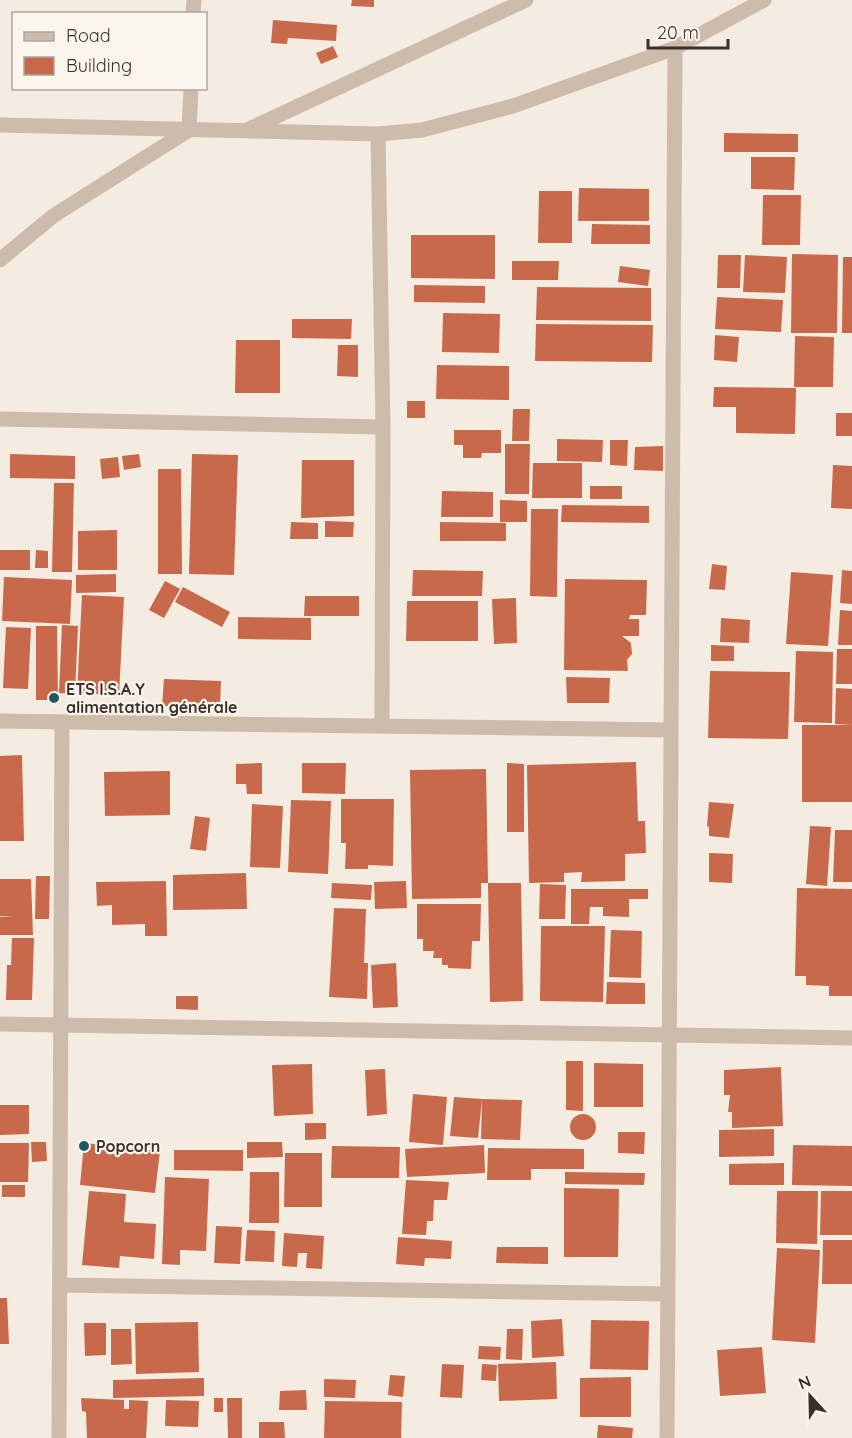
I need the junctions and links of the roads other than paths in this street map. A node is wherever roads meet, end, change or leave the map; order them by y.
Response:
1 (526, 0) edge
2 (764, 0) edge
3 (675, 48) junction
4 (191, 90) edge
5 (0, 125) edge
6 (189, 130) junction
7 (244, 131) junction
8 (378, 134) junction
9 (0, 260) edge
10 (0, 419) edge
11 (383, 427) junction
12 (0, 721) edge
13 (62, 722) junction
14 (382, 726) junction
15 (671, 730) junction
16 (0, 1024) edge
17 (61, 1025) junction
18 (669, 1035) junction
19 (852, 1038) edge
20 (60, 1285) junction
21 (668, 1294) junction
22 (59, 1438) edge
23 (667, 1438) edge

1 - 7 street
2 - 3 street
3 - 8 street
3 - 15 street
4 - 6 street
5 - 6 street
6 - 7 street
6 - 9 street
7 - 8 street
8 - 11 street
10 - 11 street
11 - 14 street
12 - 13 street
13 - 14 street
13 - 17 street
14 - 15 street
15 - 18 street
16 - 17 street
17 - 18 street
17 - 20 street
18 - 19 street
18 - 21 street
20 - 21 street
20 - 22 street
21 - 23 street

